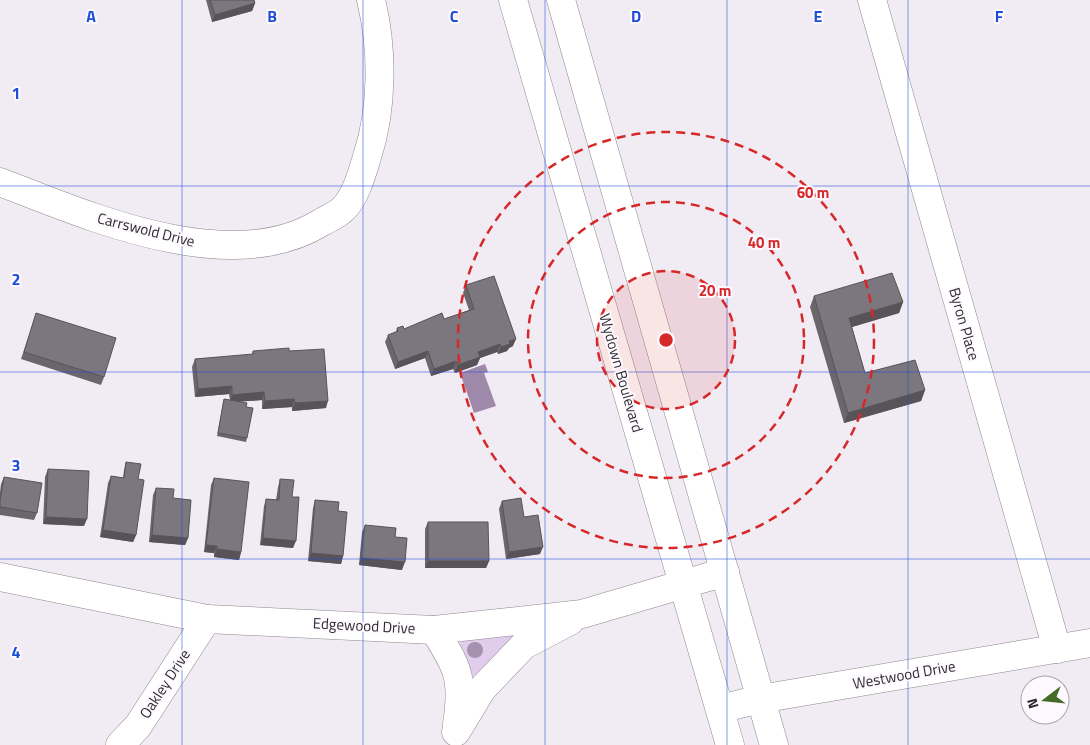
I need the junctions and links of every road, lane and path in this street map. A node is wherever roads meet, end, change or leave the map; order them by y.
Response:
1 (371, 0) edge
2 (513, 0) edge
3 (561, 0) edge
4 (872, 0) edge
5 (0, 182) edge
6 (725, 572) junction
7 (0, 577) edge
8 (682, 584) junction
9 (582, 614) junction
10 (206, 619) junction
11 (434, 630) junction
12 (1090, 644) edge
13 (1056, 649) junction
14 (760, 699) junction
15 (720, 709) junction
16 (453, 739) edge
17 (120, 745) edge
18 (730, 745) edge
19 (774, 745) edge

1 - 5 street, Carrswold Drive
2 - 8 street, Wydown Boulevard
3 - 6 street
4 - 13 street, Byron Place
6 - 8 street, Edgewood Drive
6 - 14 street
7 - 10 street, Edgewood Drive
8 - 9 street, Edgewood Drive
8 - 15 street, Wydown Boulevard
9 - 11 street, Edgewood Drive
9 - 16 street
10 - 11 street, Edgewood Drive
10 - 17 street, Oakley Drive
11 - 16 street
12 - 13 street, Westwood Drive
13 - 14 street, Westwood Drive
14 - 15 street, Westwood Drive
14 - 19 street
15 - 18 street, Wydown Boulevard

